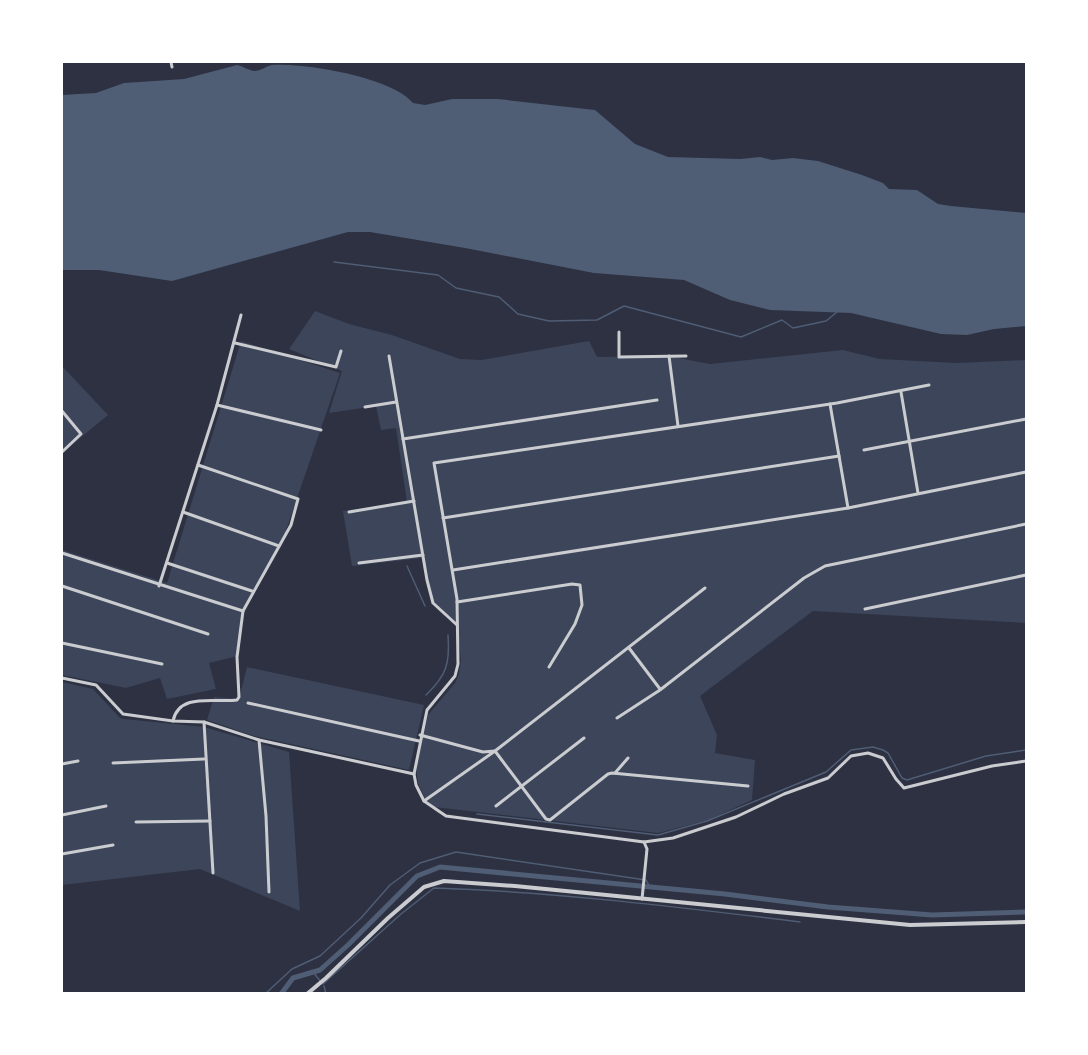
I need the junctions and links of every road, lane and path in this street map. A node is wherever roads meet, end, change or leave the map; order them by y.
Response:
1 (171, 62) edge
2 (171, 67) dead end
3 (241, 315) dead end
4 (620, 332) dead end
5 (234, 343) junction
6 (341, 351) dead end
7 (389, 356) dead end
8 (669, 356) junction
9 (686, 356) dead end
10 (929, 385) dead end
11 (901, 392) junction
12 (657, 400) dead end
13 (397, 402) junction
14 (830, 404) junction
15 (217, 405) junction
16 (365, 407) dead end
17 (62, 411) edge
18 (1026, 419) edge
19 (678, 426) junction
20 (321, 430) dead end
21 (403, 439) junction
22 (909, 443) junction
23 (864, 450) dead end
24 (62, 452) edge
25 (839, 456) junction
26 (198, 465) junction
27 (1026, 472) edge
28 (918, 494) junction
29 (414, 501) junction
30 (848, 508) junction
31 (183, 512) junction
32 (349, 512) dead end
33 (443, 518) junction
34 (1026, 524) edge
35 (279, 546) junction
36 (62, 553) edge
37 (423, 555) junction
38 (167, 563) junction
39 (359, 563) dead end
40 (453, 570) junction
41 (1026, 575) edge
42 (62, 586) edge
43 (159, 586) junction
44 (705, 588) dead end
45 (252, 591) junction
46 (457, 602) junction
47 (865, 609) dead end
48 (243, 611) junction
49 (458, 625) junction
50 (208, 634) dead end
51 (62, 643) edge
52 (629, 648) junction
53 (162, 664) dead end
54 (549, 667) dead end
55 (62, 678) edge
56 (660, 690) junction
57 (248, 703) dead end
58 (617, 718) dead end
59 (173, 721) junction
60 (204, 722) junction
61 (420, 735) junction
62 (584, 738) dead end
63 (259, 740) junction
64 (419, 741) junction
65 (495, 751) junction
66 (628, 758) dead end
67 (205, 759) junction
68 (78, 761) dead end
69 (1026, 761) edge
70 (113, 763) dead end
71 (62, 764) edge
72 (615, 773) junction
73 (414, 774) junction
74 (748, 786) dead end
75 (521, 788) junction
76 (424, 801) junction
77 (106, 806) dead end
78 (496, 806) dead end
79 (62, 815) edge
80 (550, 820) junction
81 (210, 821) junction
82 (136, 822) dead end
83 (549, 830) junction
84 (644, 842) junction
85 (113, 844) dead end
86 (62, 854) edge
87 (213, 873) dead end
88 (269, 892) dead end
89 (642, 899) junction
90 (1026, 922) edge
91 (307, 993) edge

1 - 2 street
3 - 5 street
4 - 8 street
5 - 6 street
5 - 15 street
7 - 13 street
8 - 9 street
8 - 19 street
10 - 11 street
11 - 14 street
11 - 22 street
12 - 21 street
13 - 16 street
13 - 21 street
14 - 19 street
14 - 25 street
15 - 20 street
15 - 26 street
17 - 24 street
18 - 22 street
19 - 33 street
21 - 29 street
22 - 23 street
22 - 28 street
25 - 30 street
25 - 33 street
26 - 31 street
26 - 35 street
27 - 28 street
28 - 30 street
29 - 32 street
29 - 37 street
30 - 40 street
31 - 35 street
31 - 38 street
33 - 40 street
34 - 56 street
35 - 45 street
36 - 43 street
37 - 39 street
37 - 49 street
38 - 43 street
38 - 45 street
40 - 46 street
41 - 47 street
42 - 50 street
43 - 48 street
44 - 52 street
45 - 48 street
46 - 49 street
46 - 54 street
48 - 59 street
49 - 61 street
51 - 53 street
52 - 56 street
52 - 65 street
55 - 59 street
56 - 58 street
57 - 64 street
59 - 60 street
60 - 63 street
60 - 67 street
61 - 64 street
61 - 65 street
62 - 75 street
63 - 73 street
63 - 88 street
64 - 73 street
65 - 75 street
65 - 76 street
66 - 72 street
67 - 70 street
67 - 81 street
68 - 71 street
69 - 84 street
72 - 74 street
72 - 80 street
73 - 76 street
75 - 78 street
75 - 80 street
76 - 83 street
77 - 79 street
80 - 83 street
81 - 82 street
81 - 87 street
83 - 84 street
84 - 89 street
85 - 86 street
89 - 90 street
89 - 91 street

